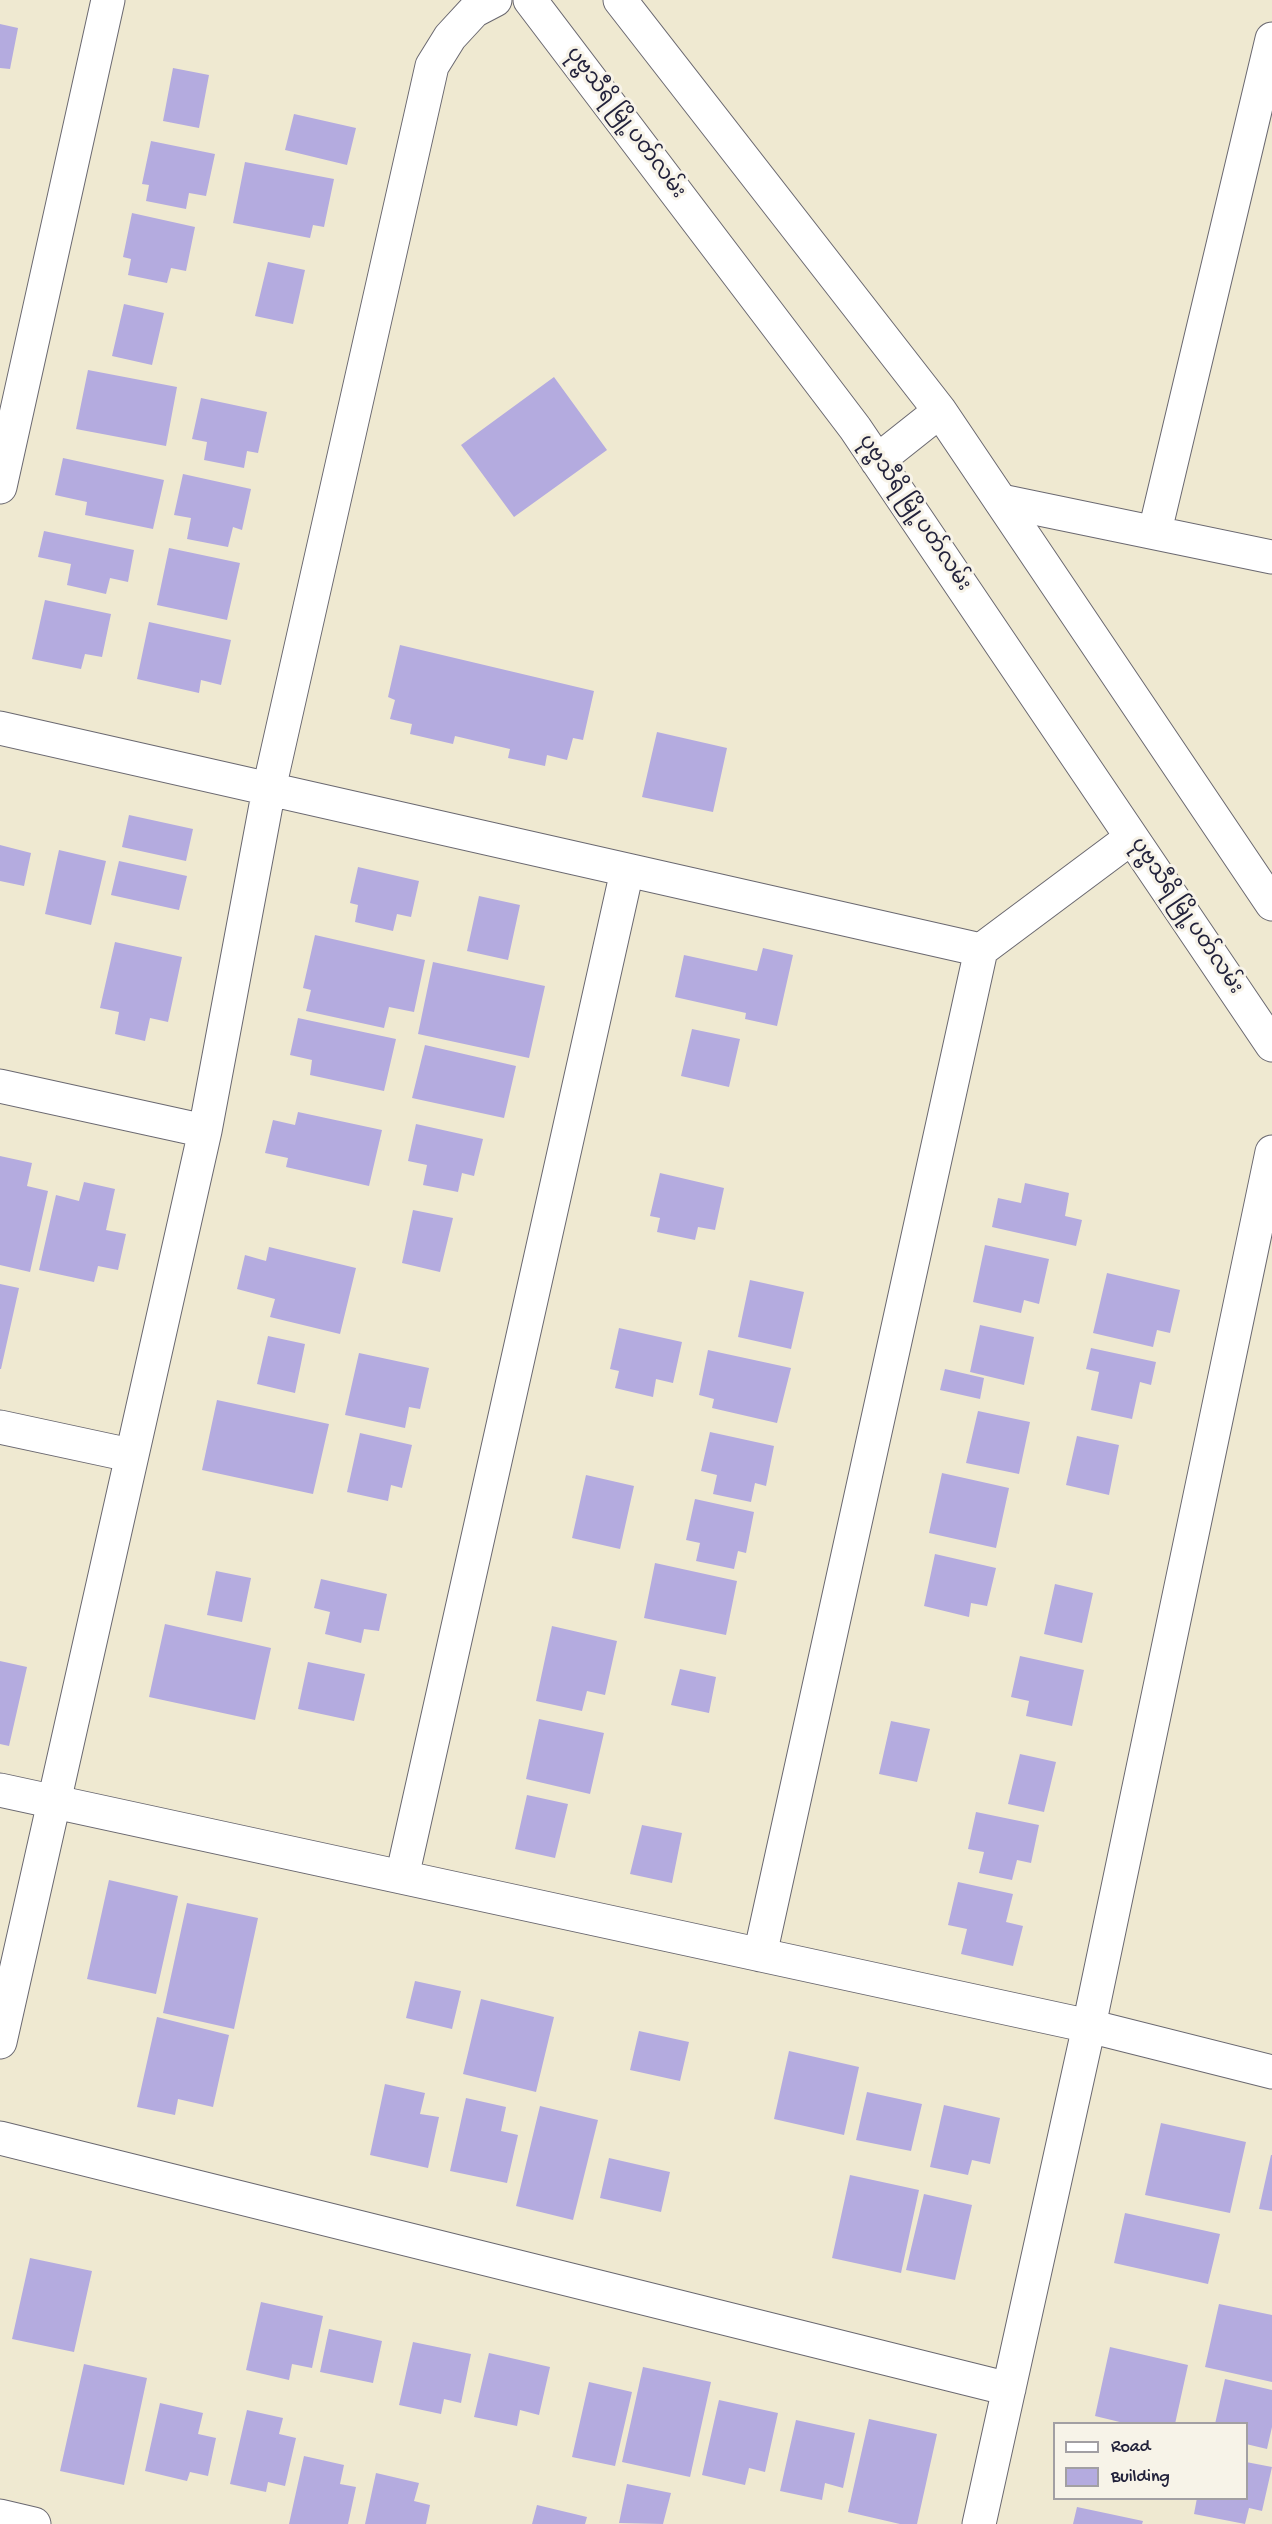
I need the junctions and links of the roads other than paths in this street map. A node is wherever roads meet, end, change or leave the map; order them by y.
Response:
1 (108, 0) edge
2 (495, 0) edge
3 (530, 0) edge
4 (620, 0) edge
5 (1272, 39) edge
6 (940, 411) junction
7 (877, 461) junction
8 (0, 487) edge
9 (1001, 501) junction
10 (1155, 531) junction
11 (1272, 557) edge
12 (0, 728) edge
13 (269, 789) junction
14 (1131, 838) junction
15 (627, 870) junction
16 (1272, 904) edge
17 (981, 950) junction
18 (1272, 1046) edge
19 (0, 1086) edge
20 (205, 1131) junction
21 (1272, 1152) edge
22 (0, 1427) edge
23 (130, 1455) junction
24 (0, 1790) edge
25 (53, 1802) junction
26 (402, 1877) junction
27 (760, 1955) junction
28 (1089, 2026) junction
29 (0, 2042) edge
30 (1272, 2072) edge
31 (0, 2138) edge
32 (1009, 2389) junction
33 (0, 2516) edge
34 (34, 2524) edge
35 (979, 2524) edge

1 - 8 street
2 - 13 street
3 - 7 street, ပုဗ္ဗသီရိ မြို့ပတ်လမ်း
4 - 6 street
5 - 10 street
6 - 7 street
6 - 9 street
7 - 14 street, ပုဗ္ဗသီရိ မြို့ပတ်လမ်း
9 - 10 street
9 - 16 street
10 - 11 street
12 - 13 street
13 - 15 street
13 - 20 street
14 - 17 street
14 - 18 street, ပုဗ္ဗသီရိ မြို့ပတ်လမ်း
15 - 17 street
15 - 26 street
17 - 27 street
19 - 20 street
20 - 23 street
21 - 28 street
22 - 23 street
23 - 25 street
24 - 25 street
25 - 26 street
25 - 29 street
26 - 27 street
27 - 28 street
28 - 30 street
28 - 32 street
31 - 32 street
32 - 35 street
33 - 34 street

